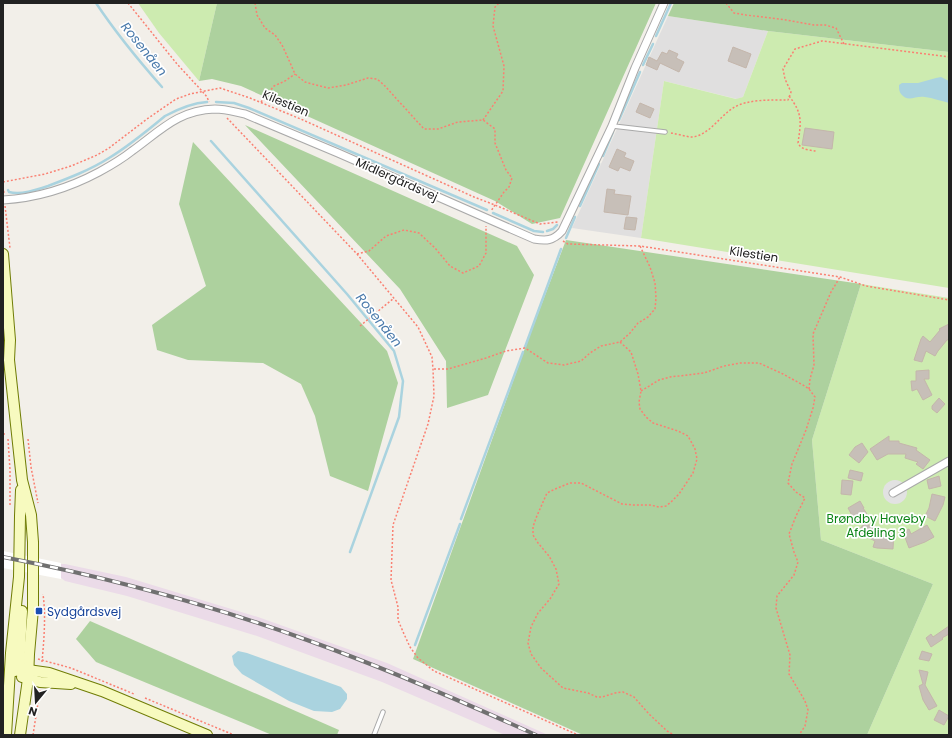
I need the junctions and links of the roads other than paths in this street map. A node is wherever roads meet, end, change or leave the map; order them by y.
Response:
1 (664, 3) edge
2 (612, 126) junction
3 (665, 132) road end
4 (4, 200) edge
5 (7, 252) edge
6 (3, 337) edge
7 (9, 360) junction
8 (949, 461) edge
9 (22, 480) junction
10 (893, 492) dead end
11 (21, 673) junction
12 (85, 685) junction
13 (383, 712) dead end
14 (6, 735) edge
15 (20, 735) edge
16 (206, 735) edge
17 (374, 735) edge

1 - 2 street
2 - 3 lane
2 - 4 street, Midlergårdsvej
5 - 7 street
6 - 7 street
7 - 9 street
8 - 10 street
9 - 11 street
9 - 11 street
11 - 12 street
11 - 12 street
11 - 14 street
11 - 15 street
12 - 16 street
13 - 17 lane

